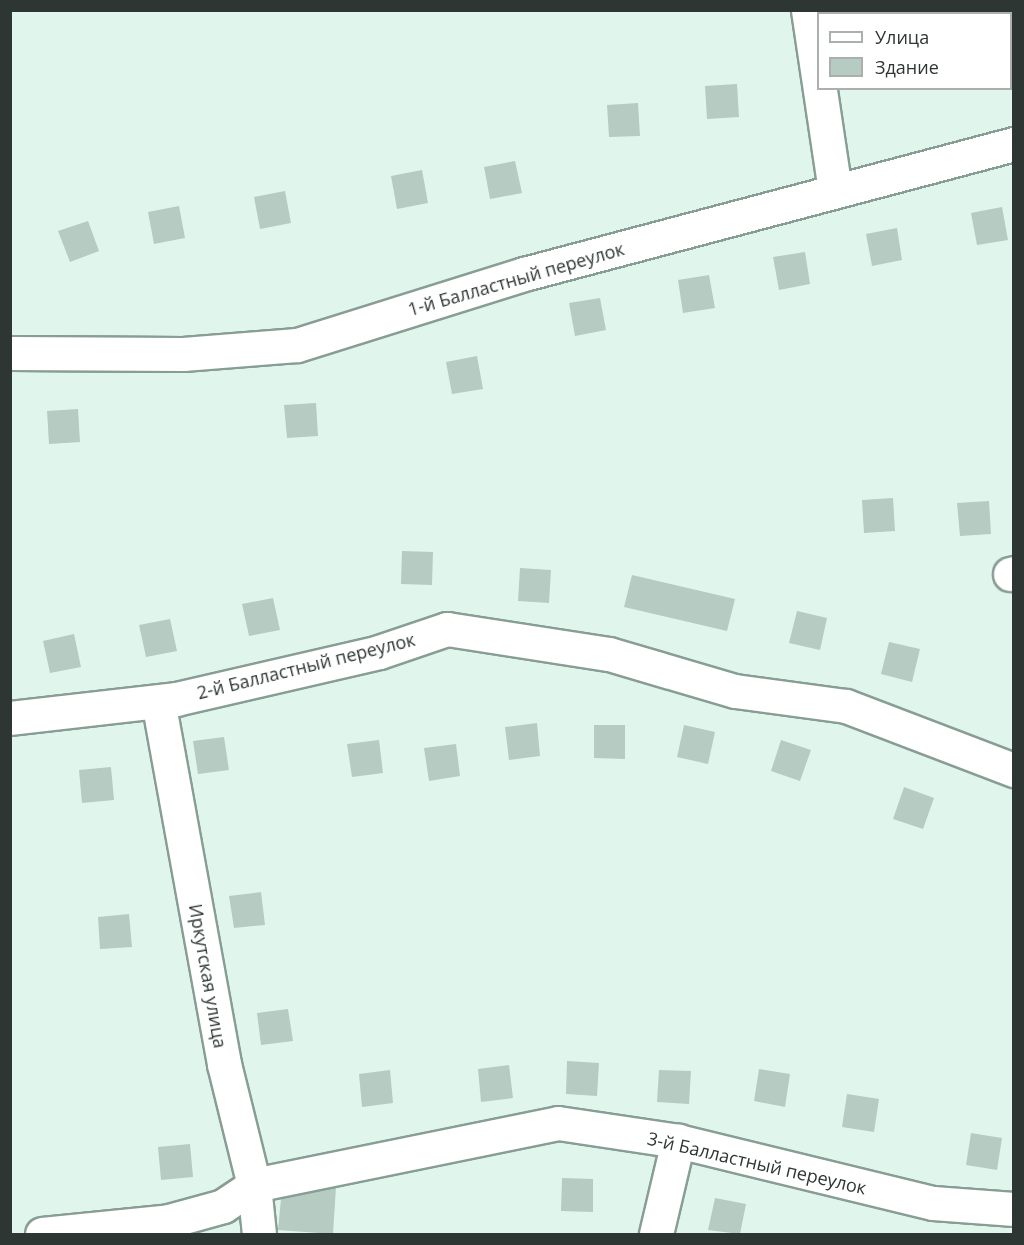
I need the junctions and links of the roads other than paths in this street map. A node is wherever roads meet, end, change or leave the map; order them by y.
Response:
1 (808, 10) edge
2 (817, 70) edge
3 (820, 90) edge
4 (1014, 144) edge
5 (835, 191) junction
6 (10, 353) edge
7 (161, 717) dead end
8 (10, 718) edge
9 (1014, 770) edge
10 (678, 1141) junction
11 (254, 1185) junction
12 (1014, 1209) edge
13 (42, 1234) edge
14 (259, 1234) edge
15 (656, 1234) edge

1 - 2 street
3 - 5 street
4 - 5 street, 1-й Балластный переулок
5 - 6 street, 1-й Балластный переулок
7 - 11 street, Иркутская улица
8 - 9 street, 2-й Балластный переулок
10 - 11 street, 3-й Балластный переулок
10 - 12 street, 3-й Балластный переулок
10 - 15 street
11 - 13 street
11 - 14 street, Иркутская улица

